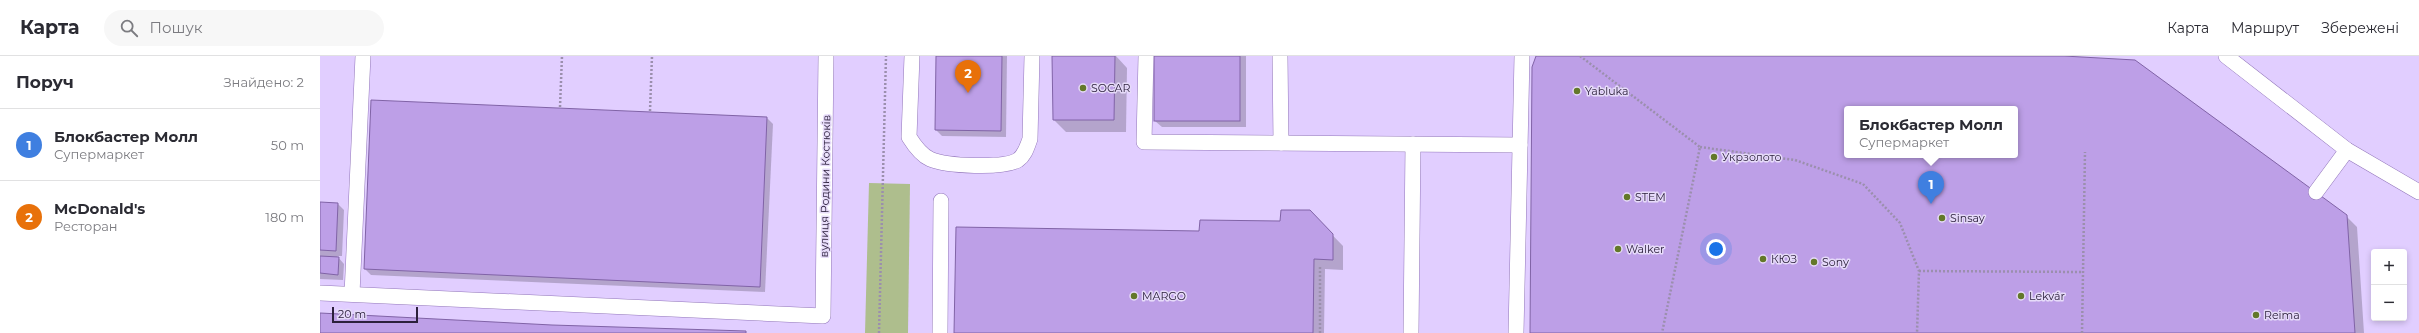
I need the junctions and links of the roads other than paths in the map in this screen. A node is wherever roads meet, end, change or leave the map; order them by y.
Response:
1 (363, 56) edge
2 (826, 56) edge
3 (912, 56) edge
4 (1032, 56) edge
5 (1146, 56) edge
6 (1280, 56) edge
7 (1522, 56) edge
8 (2226, 56) edge
9 (1281, 143) junction
10 (1413, 144) junction
11 (1520, 145) junction
12 (2347, 150) junction
13 (2316, 192) dead end
14 (2419, 192) edge
15 (941, 201) dead end
16 (320, 293) edge
17 (352, 294) junction
18 (940, 333) edge
19 (1411, 333) edge
20 (1516, 333) edge

1 - 17 lane
2 - 17 lane, вулиця Родини Костюків
3 - 4 lane
5 - 9 lane
6 - 9 lane
7 - 11 lane
8 - 12 lane
9 - 10 lane
10 - 11 lane
10 - 19 lane
11 - 20 lane
12 - 13 lane
12 - 14 lane
15 - 18 lane
16 - 17 lane

